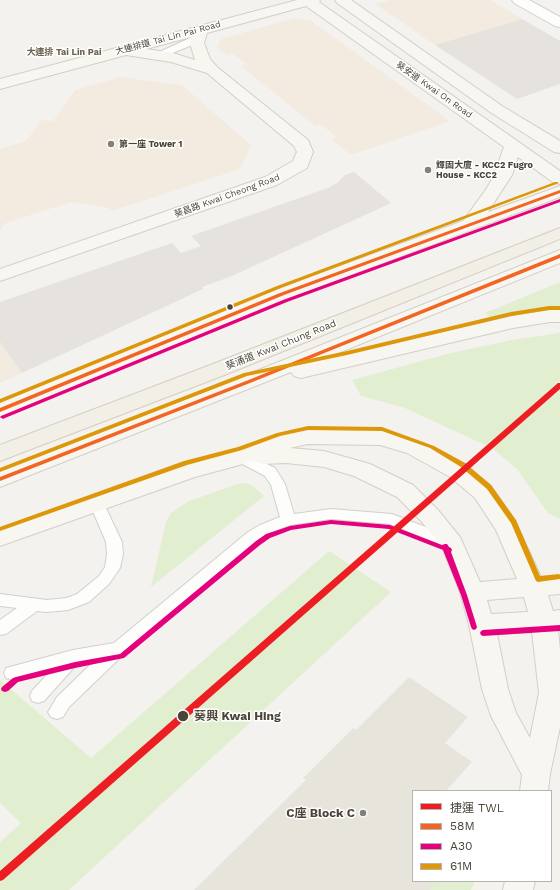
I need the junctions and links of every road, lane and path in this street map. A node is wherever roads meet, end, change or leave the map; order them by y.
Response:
1 (342, 0) edge
2 (520, 0) edge
3 (311, 1) edge
4 (560, 23) edge
5 (200, 33) junction
6 (121, 51) junction
7 (160, 55) junction
8 (212, 70) junction
9 (0, 84) edge
10 (530, 130) junction
11 (560, 136) edge
12 (513, 146) junction
13 (560, 148) edge
14 (560, 179) edge
15 (560, 191) edge
16 (560, 219) edge
17 (469, 225) junction
18 (560, 233) edge
19 (560, 256) edge
20 (0, 274) edge
21 (560, 316) edge
22 (215, 363) junction
23 (248, 382) junction
24 (0, 410) edge
25 (0, 438) edge
26 (0, 453) edge
27 (242, 457) junction
28 (0, 479) edge
29 (96, 502) junction
30 (288, 520) junction
31 (0, 536) edge
32 (452, 543) junction
33 (560, 586) edge
34 (533, 587) junction
35 (472, 592) junction
36 (2, 602) edge
37 (34, 604) junction
38 (552, 621) edge
39 (482, 625) junction
40 (0, 629) edge
41 (118, 649) junction
42 (73, 657) junction
43 (12, 673) dead end
44 (38, 696) dead end
45 (57, 712) dead end
46 (535, 783) edge

1 - 10 main road, 葵安道 Kwai On Road
2 - 4 street
3 - 5 main road, 大連排道 Tai Lin Pai Road
3 - 12 main road, 葵安道 Kwai On Road
5 - 6 main road, 大連排道 Tai Lin Pai Road
5 - 7 lane
5 - 8 main road, 葵昌路 Kwai Cheong Road
6 - 7 main road
6 - 9 main road, 大連排道 Tai Lin Pai Road
7 - 8 main road
8 - 20 main road, 葵昌路 Kwai Cheong Road
10 - 11 main road
10 - 13 main road, 葵安道 Kwai On Road
12 - 14 main road, 葵安道 Kwai On Road
12 - 17 main road
15 - 17 main road
16 - 22 main road, 葵涌道 Kwai Chung Road
17 - 24 main road
18 - 22 main road, 葵涌道 Kwai Chung Road
19 - 23 main road
21 - 23 main road
22 - 25 main road, 葵涌道 Kwai Chung Road
22 - 26 main road, 葵涌道 Kwai Chung Road
23 - 28 main road
27 - 29 main road
27 - 30 lane
27 - 32 main road
27 - 34 main road
29 - 31 main road
29 - 37 lane
30 - 32 lane
30 - 41 lane
32 - 35 main road
33 - 34 main road
34 - 35 main road
34 - 38 main road
35 - 39 main road
36 - 37 lane
37 - 40 lane
38 - 39 main road
38 - 46 main road
39 - 46 main road
41 - 42 lane
41 - 45 lane
42 - 43 lane
42 - 44 lane

